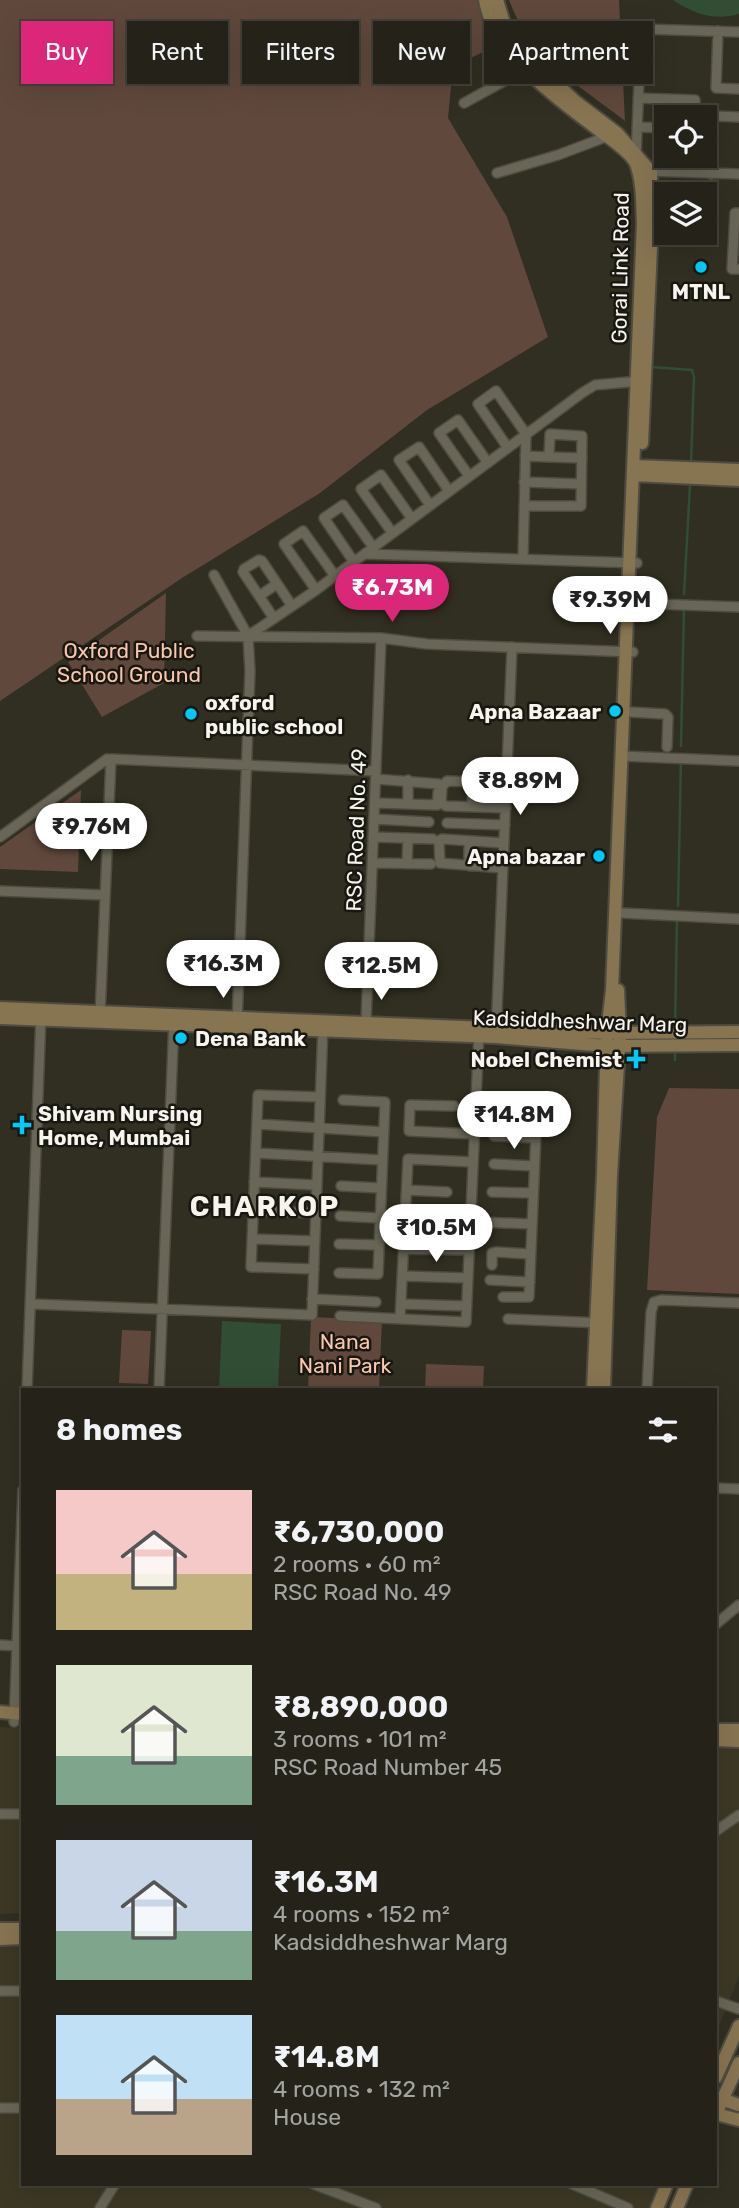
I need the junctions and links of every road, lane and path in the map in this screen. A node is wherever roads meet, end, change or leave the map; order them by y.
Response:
1 (485, 0) edge
2 (497, 0) edge
3 (491, 21) edge
4 (505, 21) edge
5 (718, 32) junction
6 (739, 32) edge
7 (498, 84) edge
8 (554, 84) edge
9 (739, 89) edge
10 (638, 98) junction
11 (464, 103) dead end
12 (695, 105) edge
13 (739, 117) edge
14 (637, 127) junction
15 (654, 128) edge
16 (612, 135) junction
17 (641, 165) junction
18 (497, 173) dead end
19 (712, 174) junction
20 (739, 174) edge
21 (739, 213) edge
22 (736, 242) edge
23 (739, 269) edge
24 (641, 381) junction
25 (526, 435) junction
26 (508, 448) junction
27 (525, 456) junction
28 (550, 457) junction
29 (582, 458) junction
30 (488, 463) junction
31 (637, 470) junction
32 (739, 470) edge
33 (469, 476) junction
34 (739, 480) edge
35 (524, 482) junction
36 (581, 484) junction
37 (449, 491) junction
38 (430, 505) junction
39 (524, 506) junction
40 (410, 516) dead end
41 (391, 531) dead end
42 (370, 551) junction
43 (523, 559) junction
44 (354, 562) junction
45 (633, 563) junction
46 (214, 575) dead end
47 (335, 576) junction
48 (277, 584) junction
49 (316, 590) junction
50 (259, 596) junction
51 (631, 603) junction
52 (292, 606) junction
53 (739, 607) edge
54 (273, 617) junction
55 (197, 636) dead end
56 (248, 636) junction
57 (382, 638) junction
58 (512, 647) junction
59 (629, 652) junction
60 (630, 712) junction
61 (667, 747) dead end
62 (624, 757) junction
63 (107, 759) dead end
64 (739, 761) edge
65 (246, 766) junction
66 (376, 775) junction
67 (408, 780) junction
68 (473, 782) junction
69 (507, 783) junction
70 (375, 803) junction
71 (408, 804) junction
72 (472, 807) junction
73 (506, 808) junction
74 (374, 819) junction
75 (429, 821) dead end
76 (447, 823) dead end
77 (505, 825) junction
78 (0, 837) edge
79 (373, 837) junction
80 (408, 838) junction
81 (433, 839) dead end
82 (469, 841) junction
83 (504, 843) junction
84 (376, 863) dead end
85 (407, 864) junction
86 (431, 864) dead end
87 (469, 866) junction
88 (503, 868) junction
89 (0, 891) edge
90 (105, 895) junction
91 (621, 913) junction
92 (739, 919) edge
93 (0, 1008) edge
94 (41, 1014) junction
95 (100, 1017) junction
96 (0, 1018) edge
97 (174, 1020) junction
98 (237, 1022) junction
99 (366, 1023) junction
100 (323, 1026) junction
101 (479, 1032) junction
102 (739, 1032) edge
103 (496, 1033) junction
104 (613, 1039) junction
105 (739, 1045) edge
106 (320, 1097) junction
107 (343, 1100) dead end
108 (454, 1106) dead end
109 (497, 1108) dead end
110 (257, 1124) junction
111 (319, 1128) junction
112 (384, 1132) junction
113 (474, 1134) junction
114 (494, 1136) dead end
115 (535, 1138) junction
116 (256, 1153) junction
117 (318, 1157) junction
118 (382, 1160) junction
119 (473, 1162) junction
120 (494, 1164) dead end
121 (534, 1166) junction
122 (254, 1182) junction
123 (317, 1185) junction
124 (341, 1186) dead end
125 (381, 1188) junction
126 (407, 1190) junction
127 (447, 1192) dead end
128 (492, 1192) dead end
129 (532, 1194) junction
130 (253, 1211) junction
131 (316, 1213) junction
132 (340, 1216) dead end
133 (380, 1218) junction
134 (405, 1219) junction
135 (470, 1221) junction
136 (531, 1224) junction
137 (252, 1239) junction
138 (315, 1241) junction
139 (339, 1244) dead end
140 (379, 1245) junction
141 (404, 1249) junction
142 (468, 1250) junction
143 (530, 1254) junction
144 (492, 1265) dead end
145 (314, 1269) junction
146 (339, 1273) dead end
147 (403, 1276) junction
148 (468, 1278) junction
149 (490, 1280) dead end
150 (530, 1282) junction
151 (503, 1297) dead end
152 (312, 1299) junction
153 (376, 1302) dead end
154 (739, 1303) edge
155 (30, 1304) junction
156 (401, 1304) junction
157 (466, 1307) junction
158 (162, 1309) junction
159 (340, 1316) dead end
160 (400, 1319) junction
161 (508, 1319) dead end
162 (602, 1323) junction
163 (27, 1388) edge
164 (159, 1388) edge
165 (593, 1388) edge
166 (604, 1388) edge
167 (647, 1388) edge
168 (717, 1488) edge
169 (739, 1489) edge
170 (21, 1542) edge
171 (739, 1605) edge
172 (717, 1623) edge
173 (0, 1645) edge
174 (17, 1646) junction
175 (0, 1712) edge
176 (18, 1718) edge
177 (0, 1721) edge
178 (717, 1730) edge
179 (739, 1730) edge
180 (717, 1740) edge
181 (739, 1741) edge
182 (0, 1814) edge
183 (21, 1814) edge
184 (739, 1815) edge
185 (717, 1830) edge
186 (0, 1929) edge
187 (21, 1929) edge
188 (21, 1938) edge
189 (0, 1939) edge
190 (0, 1991) edge
191 (21, 1991) edge
192 (717, 2001) edge
193 (739, 2009) edge
194 (739, 2026) edge
195 (739, 2063) edge
196 (717, 2075) edge
197 (720, 2098) edge
198 (739, 2105) edge
199 (0, 2108) edge
200 (21, 2108) edge
201 (717, 2113) edge
202 (739, 2120) edge
203 (114, 2186) edge
204 (318, 2186) edge
205 (577, 2186) edge
206 (666, 2186) edge
207 (686, 2186) edge
208 (100, 2208) edge
209 (376, 2208) edge
210 (628, 2208) edge
211 (657, 2208) edge
212 (677, 2208) edge

1 - 3 main road
2 - 4 main road
5 - 6 street
5 - 9 street
5 - 10 street
7 - 11 street
8 - 16 main road
10 - 12 street
10 - 14 street
13 - 19 street
14 - 15 street
14 - 17 street
16 - 17 main road
16 - 18 street
17 - 19 street
17 - 24 main road, Gorai Link Road
19 - 20 street
21 - 22 street
22 - 23 street
24 - 25 street
24 - 31 main road, Gorai Link Road
25 - 26 street
25 - 26 street
25 - 27 street
26 - 30 street
27 - 28 street
27 - 35 street
28 - 29 street
28 - 29 street
29 - 36 street
30 - 33 street
30 - 33 street
31 - 32 main road
31 - 34 main road
31 - 45 main road, Gorai Link Road
33 - 37 street
35 - 36 street
35 - 39 street
36 - 39 street
37 - 38 street
37 - 38 street
38 - 42 street
39 - 43 street
40 - 41 street
42 - 43 street
42 - 44 street
42 - 44 street
43 - 45 street
44 - 47 street
45 - 51 main road, Gorai Link Road
46 - 56 street
47 - 49 street
47 - 49 street
48 - 50 street
48 - 50 street
48 - 52 street
49 - 52 street
50 - 54 street
51 - 53 street
51 - 59 main road, Gorai Link Road
52 - 54 street
54 - 56 street
55 - 56 street
56 - 57 street
56 - 65 street
57 - 58 street
57 - 66 street, RSC Road No. 49
58 - 59 street
58 - 69 street
59 - 60 main road
59 - 62 main road
60 - 61 street
60 - 62 main road
62 - 64 street
62 - 91 main road
62 - 104 main road
63 - 78 street
65 - 66 street
65 - 90 street
65 - 98 street
66 - 67 street
66 - 70 street, RSC Road No. 49
67 - 71 street
67 - 71 street
68 - 69 street
68 - 72 street
68 - 72 street
69 - 73 street
70 - 71 street
70 - 74 street, RSC Road No. 49
72 - 73 street
73 - 77 street
74 - 75 street
74 - 79 street, RSC Road No. 49
76 - 77 street
77 - 83 street
79 - 80 street
79 - 99 street, RSC Road No. 49
80 - 81 street
80 - 85 street
82 - 83 street
82 - 87 street
82 - 87 street
83 - 88 street
84 - 85 street
85 - 86 street
87 - 88 street
88 - 103 street
89 - 90 street
90 - 95 street
91 - 92 street
91 - 104 main road
93 - 94 main road, Kadsiddheshwar Marg
94 - 95 main road, Kadsiddheshwar Marg
94 - 96 main road, Kadsiddheshwar Marg
94 - 155 street
95 - 97 main road, Kadsiddheshwar Marg
97 - 98 main road, Kadsiddheshwar Marg
97 - 158 street
98 - 100 main road, Kadsiddheshwar Marg
99 - 100 main road, Kadsiddheshwar Marg
99 - 101 main road, Kadsiddheshwar Marg
100 - 101 main road, Kadsiddheshwar Marg
100 - 106 street
101 - 103 main road, Kadsiddheshwar Marg
101 - 113 street
102 - 104 main road, Kadsiddheshwar Marg
103 - 104 main road, Kadsiddheshwar Marg
104 - 105 main road, Kadsiddheshwar Marg
104 - 162 main road
106 - 110 street
106 - 111 street
107 - 112 street
108 - 113 street
109 - 115 street
110 - 111 street
110 - 116 street
111 - 112 street
111 - 117 street
112 - 118 street
113 - 119 street
114 - 115 street
115 - 121 street
116 - 117 street
116 - 122 street
117 - 118 street
117 - 123 street
118 - 125 street
119 - 126 street
119 - 135 street
120 - 121 street
121 - 129 street
122 - 123 street
122 - 130 street
123 - 131 street
124 - 125 street
125 - 133 street
126 - 127 street
126 - 134 street
128 - 129 street
129 - 136 street
130 - 131 street
130 - 137 street
131 - 138 street
132 - 133 street
133 - 140 street
134 - 135 street
134 - 141 street
135 - 136 street
135 - 142 street
136 - 143 street
137 - 138 street
137 - 145 street
138 - 145 street
139 - 140 street
140 - 146 street
141 - 142 street
141 - 147 street
142 - 148 street
143 - 144 street
143 - 150 street
145 - 152 street
147 - 148 street
147 - 156 street
148 - 157 street
149 - 150 street
150 - 151 street
152 - 153 street
152 - 158 street
154 - 167 street
155 - 158 street
155 - 163 street
156 - 157 street
156 - 160 street
157 - 160 street
158 - 164 street
159 - 160 street
161 - 162 street
162 - 165 main road
162 - 166 main road
168 - 169 street
170 - 174 street
171 - 172 street
173 - 174 street
174 - 176 street
175 - 176 main road
176 - 177 main road
178 - 179 main road
180 - 181 main road
182 - 183 street
184 - 185 street
186 - 187 main road
188 - 189 main road
190 - 191 street
192 - 193 street
194 - 196 main road
195 - 197 main road
197 - 198 main road
199 - 200 street
201 - 202 main road
203 - 208 street
204 - 209 street
205 - 210 street
206 - 211 main road
207 - 212 main road

